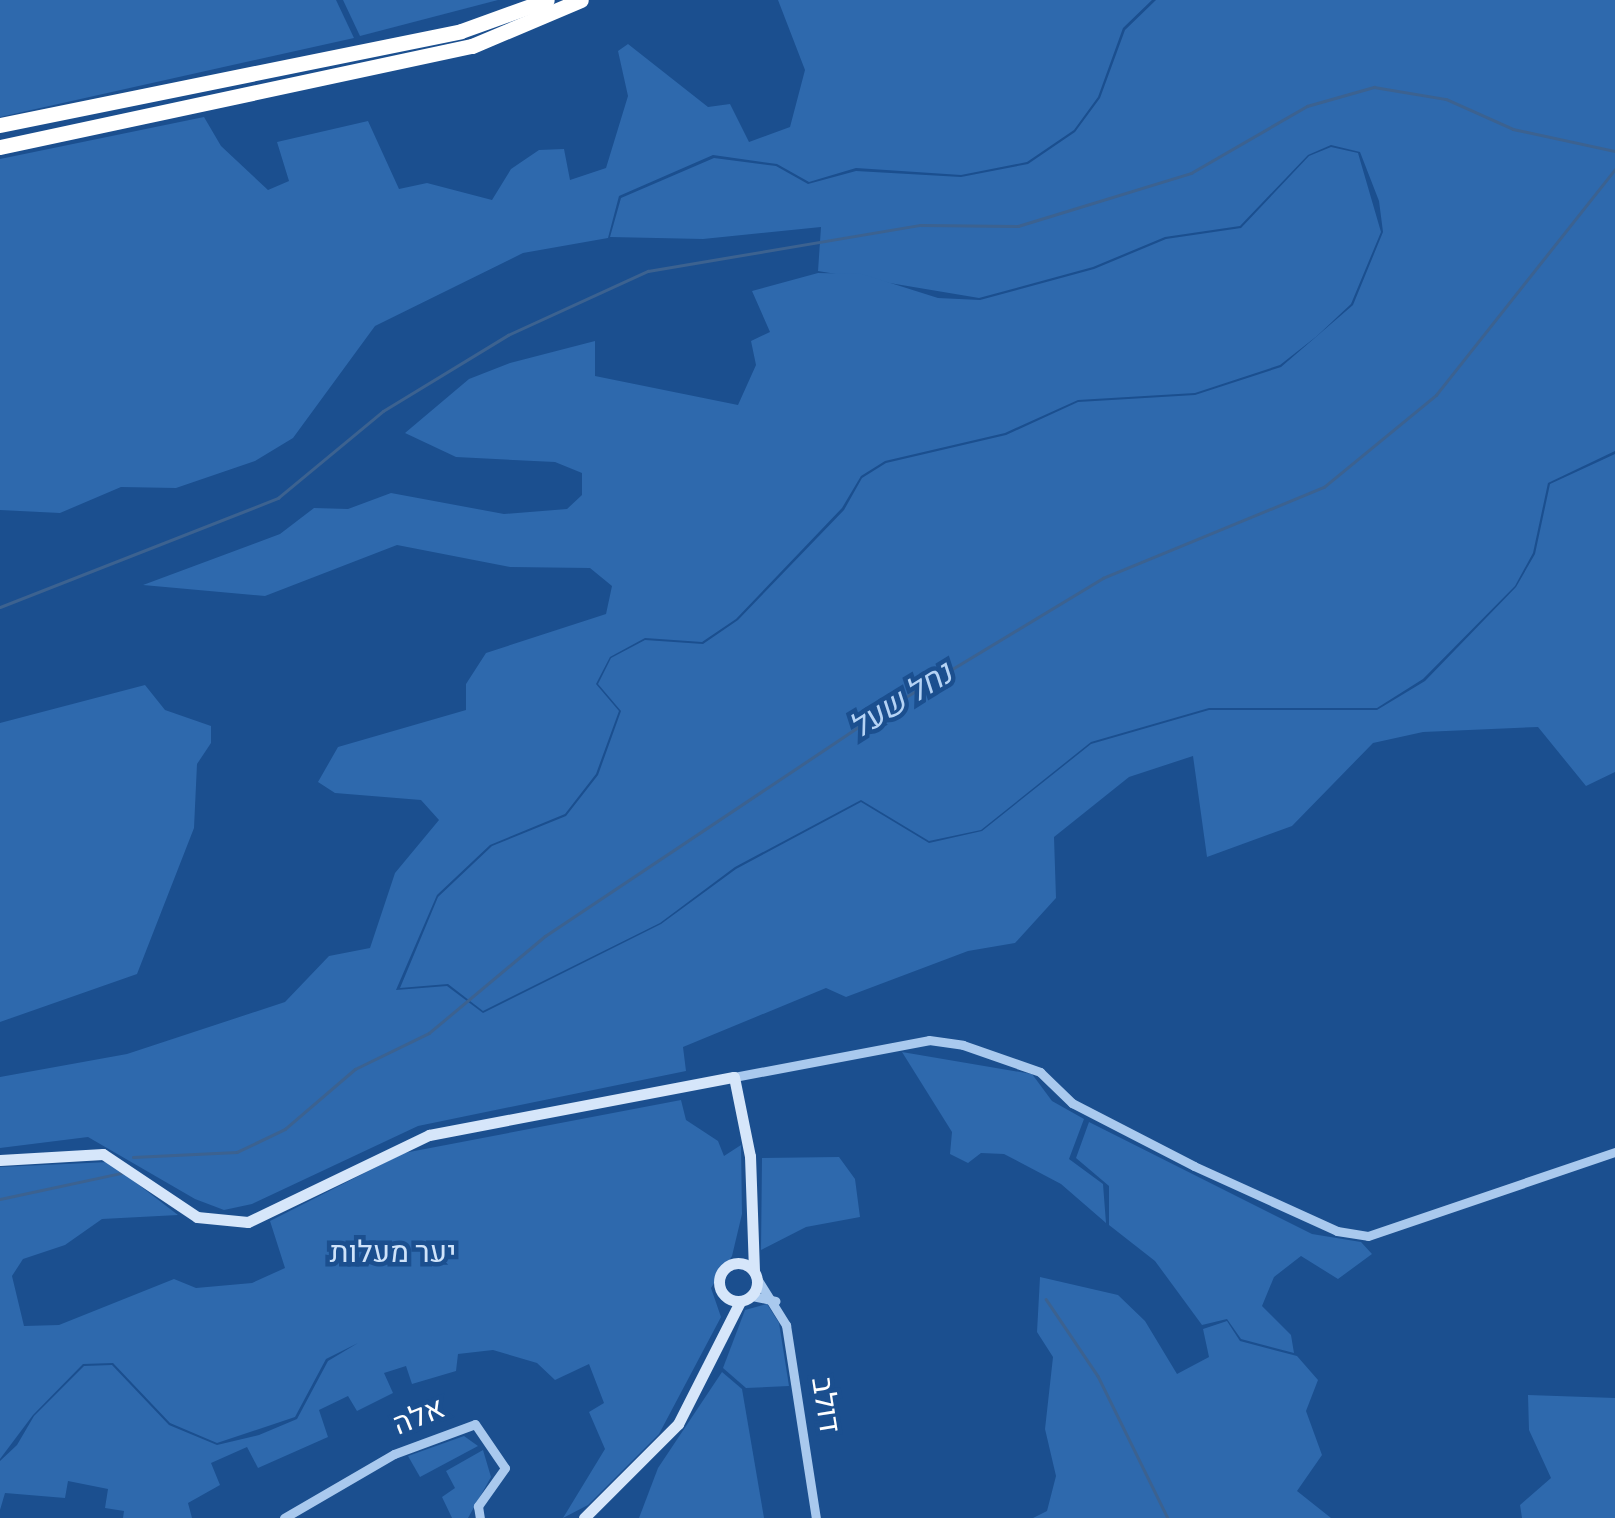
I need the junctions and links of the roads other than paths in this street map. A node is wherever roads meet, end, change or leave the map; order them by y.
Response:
1 (547, 0) edge
2 (581, 0) edge
3 (0, 124) edge
4 (0, 146) edge
5 (734, 1077) junction
6 (1615, 1152) edge
7 (0, 1160) edge
8 (749, 1240) junction
9 (729, 1265) junction
10 (755, 1274) junction
11 (723, 1295) junction
12 (746, 1299) junction
13 (778, 1302) junction
14 (728, 1326) junction
15 (284, 1518) edge
16 (480, 1518) edge
17 (584, 1518) edge
18 (816, 1518) edge

1 - 3 highway
2 - 4 highway
5 - 6 street
5 - 7 main road
5 - 8 main road
8 - 9 main road
8 - 10 main road
9 - 10 main road
9 - 11 main road
10 - 12 main road
10 - 13 street
11 - 12 main road
11 - 14 main road
12 - 13 street
12 - 14 main road
13 - 18 street, דולב
14 - 17 main road
15 - 16 street, אלה

